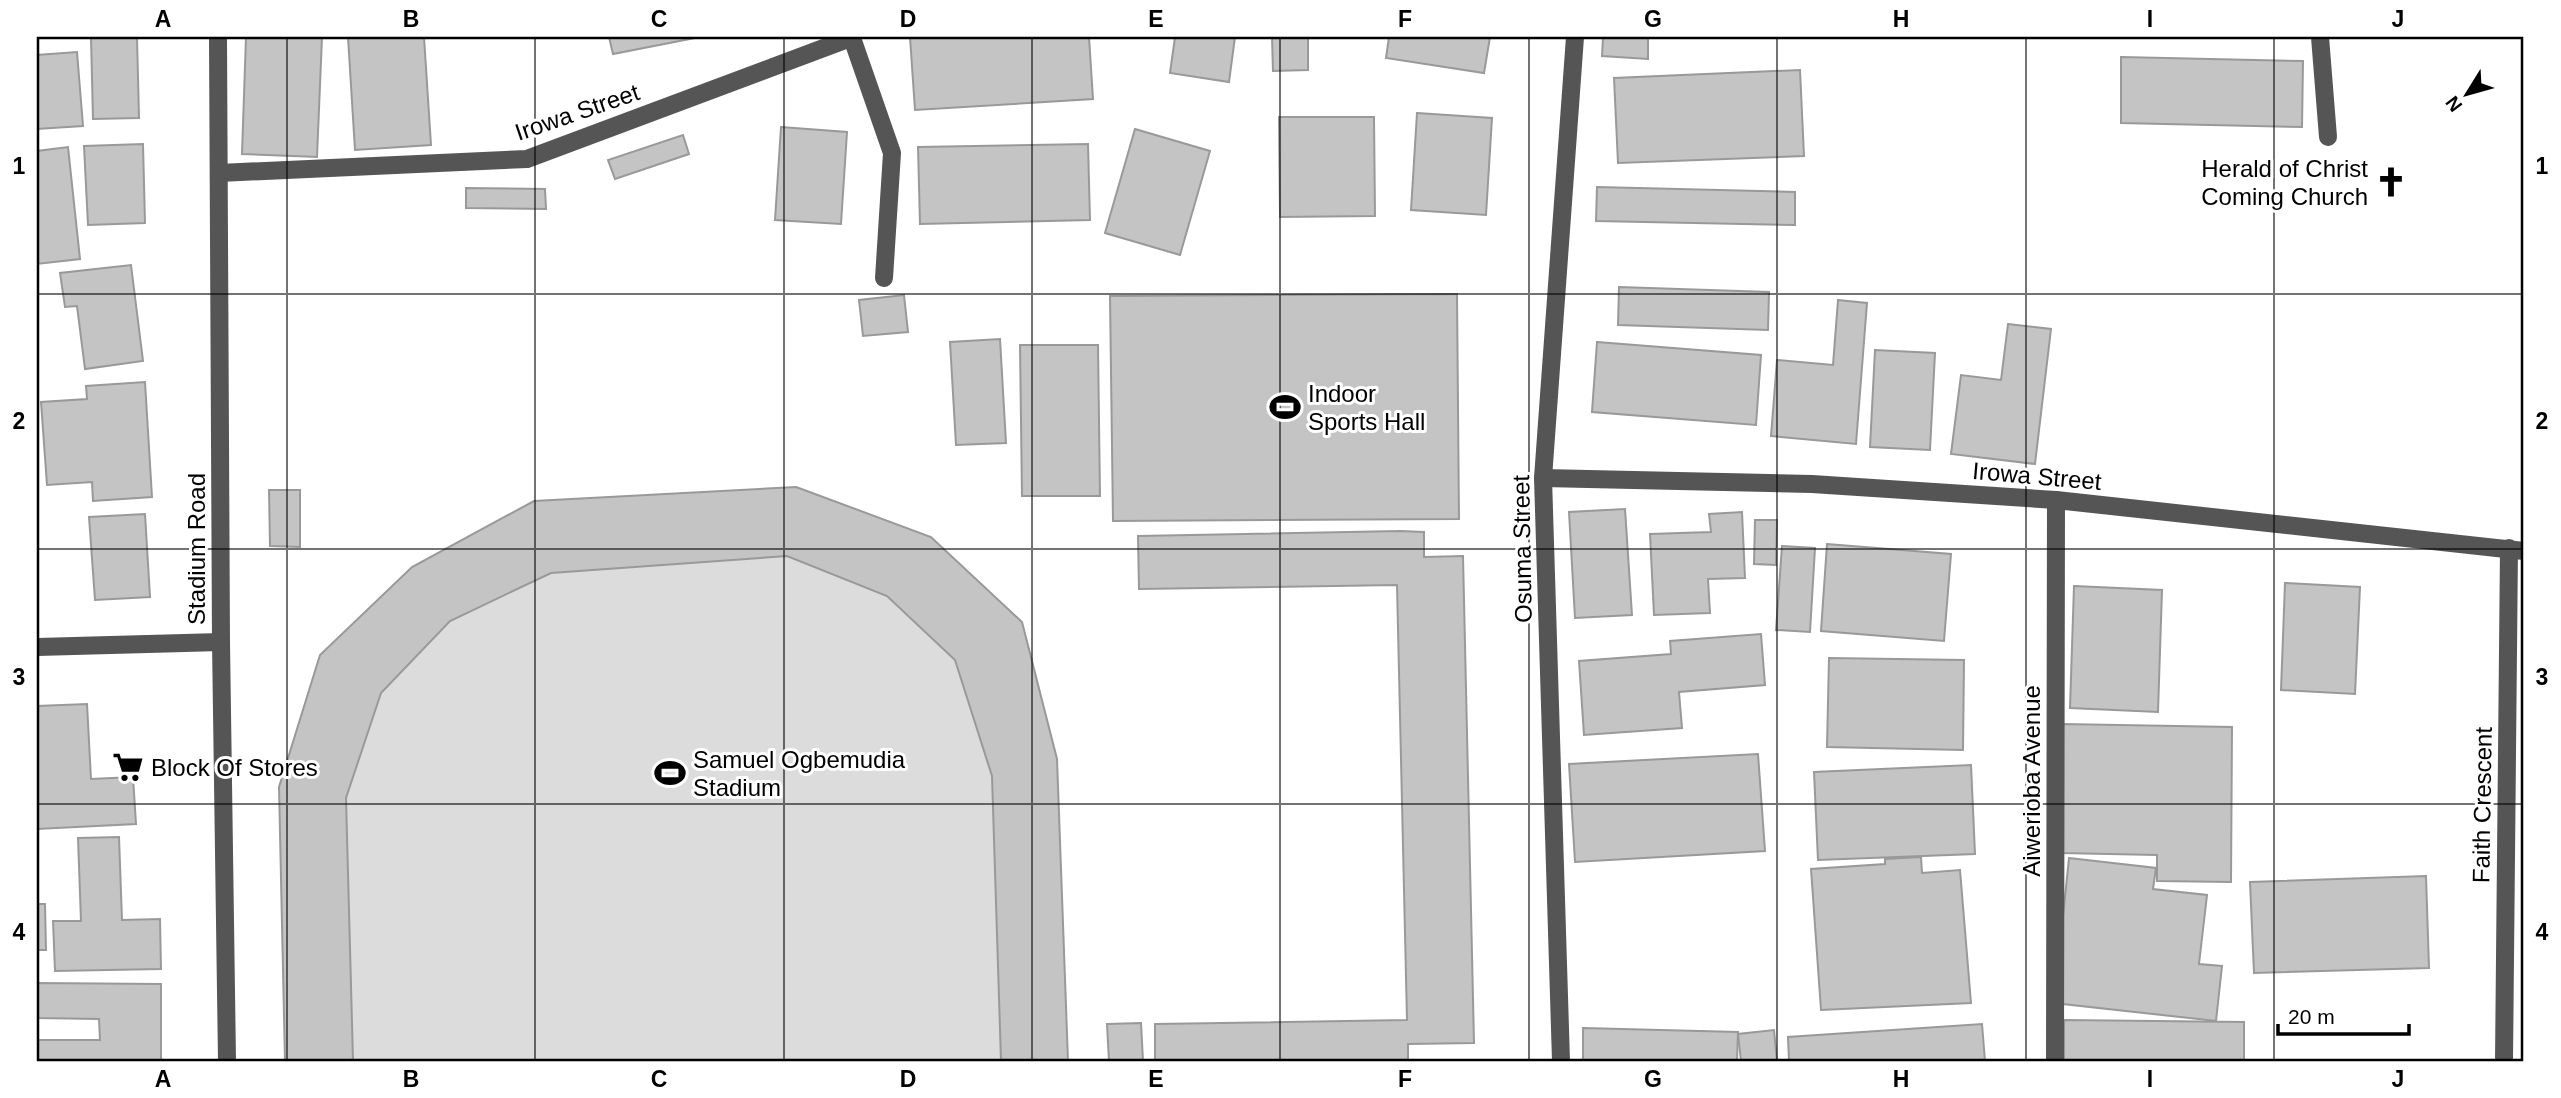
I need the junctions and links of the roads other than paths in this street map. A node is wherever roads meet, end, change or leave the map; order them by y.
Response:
1 (218, 37) edge
2 (852, 37) edge
3 (1575, 37) edge
4 (2320, 37) edge
5 (2328, 137) dead end
6 (219, 173) junction
7 (884, 278) dead end
8 (1543, 478) junction
9 (2056, 500) junction
10 (2517, 550) edge
11 (221, 642) junction
12 (37, 647) edge
13 (227, 1061) edge
14 (1561, 1061) edge
15 (2054, 1061) edge
16 (2504, 1061) edge

1 - 6 street, Stadium Road
2 - 6 street, Irowa Street
2 - 7 street
3 - 8 street, Osuma Street
4 - 5 street
6 - 11 street, Stadium Road
8 - 9 street, Irowa Street
8 - 14 street, Osuma Street
9 - 10 street, Irowa Street
9 - 15 street, Aiwerioba Avenue
10 - 16 street, Faith Crescent
11 - 12 street
11 - 13 street, Stadium Road

